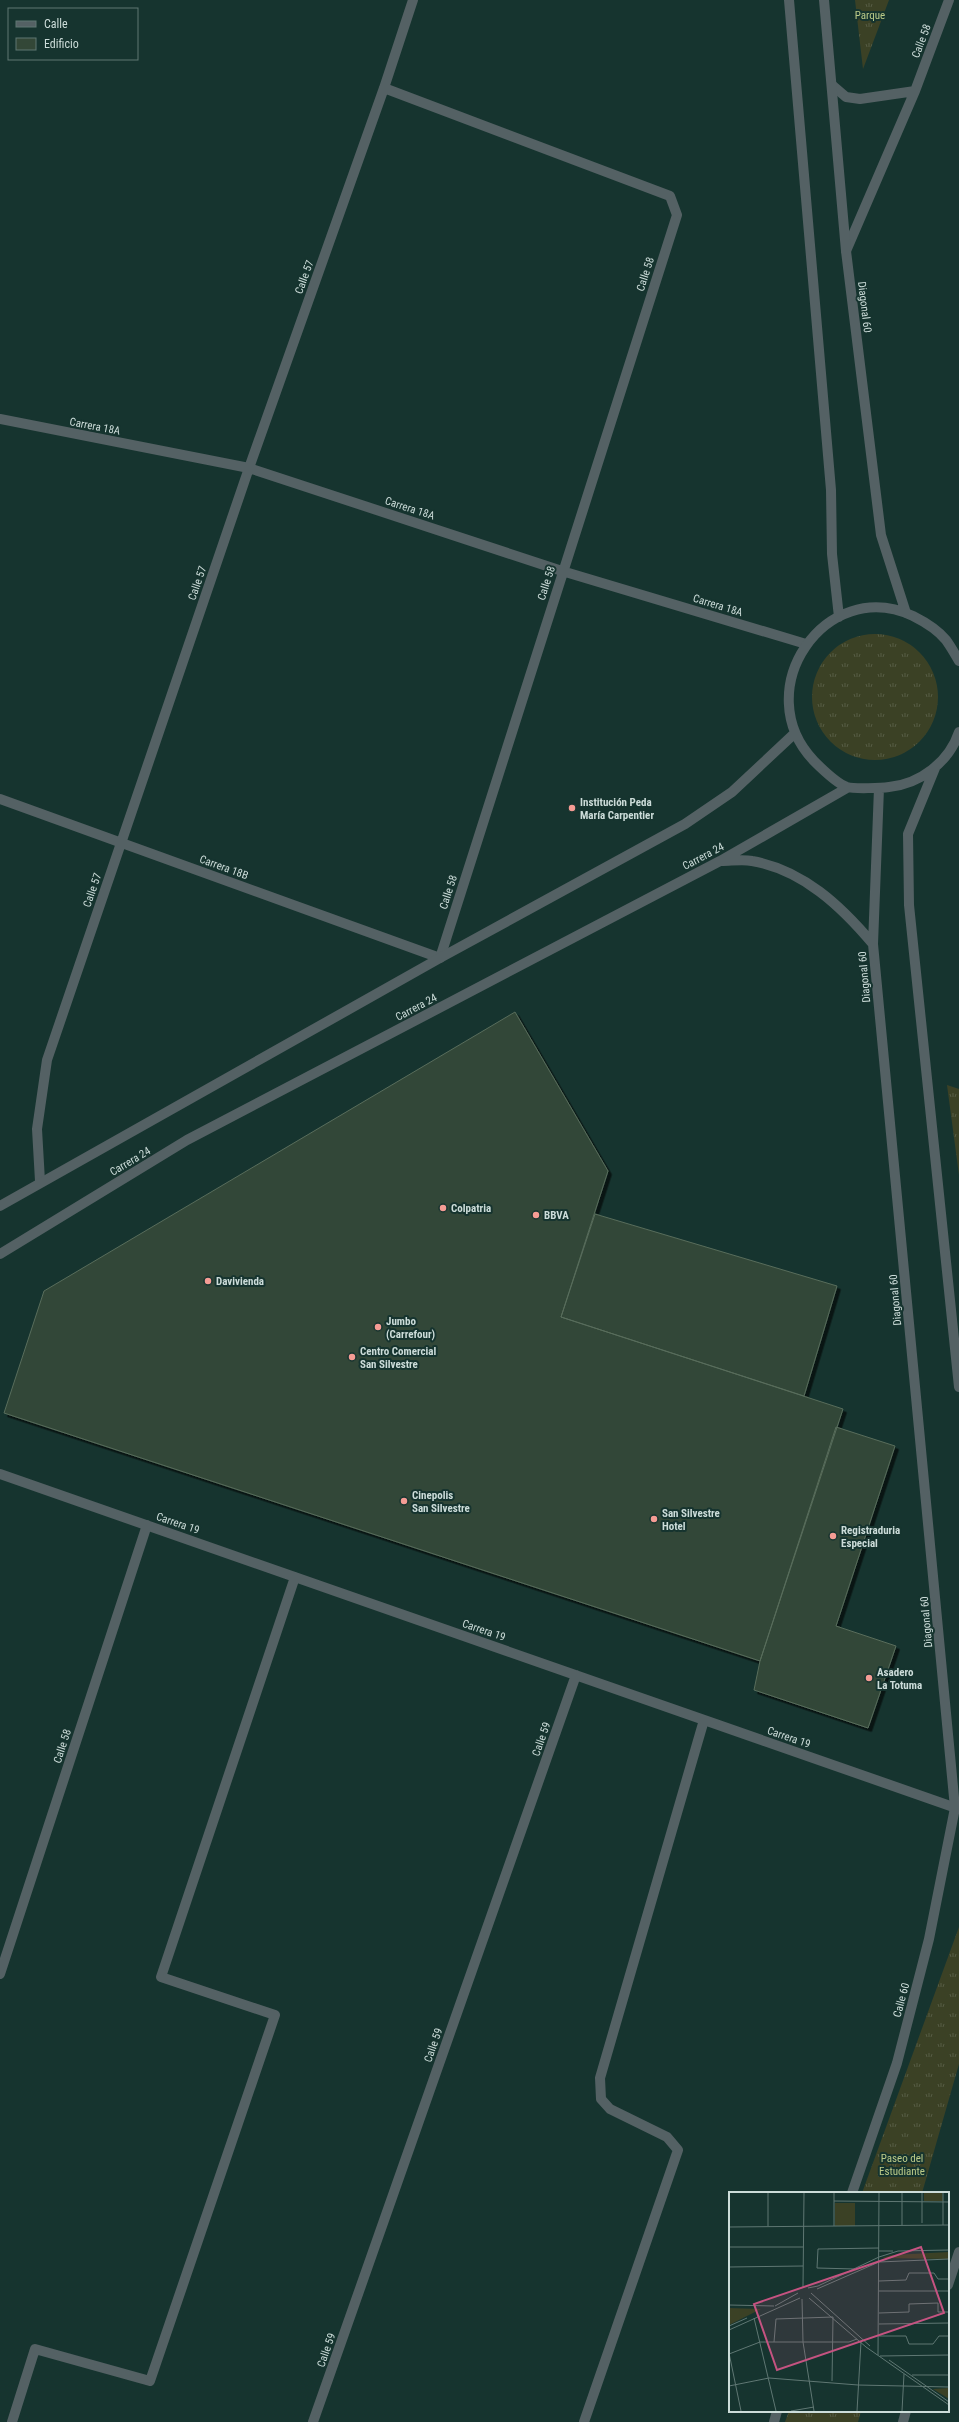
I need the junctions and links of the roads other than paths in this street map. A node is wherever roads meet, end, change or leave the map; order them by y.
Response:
1 (413, 0) edge
2 (789, 0) edge
3 (824, 0) edge
4 (950, 0) edge
5 (832, 85) junction
6 (384, 88) junction
7 (915, 91) junction
8 (846, 251) junction
9 (0, 419) edge
10 (249, 468) junction
11 (562, 572) junction
12 (906, 613) junction
13 (839, 617) junction
14 (806, 644) junction
15 (959, 661) edge
16 (959, 732) edge
17 (795, 733) junction
18 (935, 768) junction
19 (847, 788) junction
20 (879, 788) junction
21 (0, 799) edge
22 (121, 842) junction
23 (720, 861) junction
24 (873, 944) junction
25 (440, 958) junction
26 (40, 1181) junction
27 (0, 1206) edge
28 (0, 1254) edge
29 (956, 1328) edge
30 (959, 1387) edge
31 (0, 1474) edge
32 (147, 1525) junction
33 (294, 1577) junction
34 (576, 1675) junction
35 (704, 1720) junction
36 (957, 1808) edge
37 (0, 1974) edge
38 (852, 2192) edge
39 (959, 2252) edge
40 (949, 2282) edge
41 (777, 2412) edge
42 (906, 2412) edge
43 (12, 2422) edge
44 (313, 2422) edge
45 (584, 2422) edge
46 (774, 2422) edge
47 (903, 2422) edge

1 - 6 street, Calle 57
2 - 13 street
3 - 5 street, Diagonal 60
4 - 7 street, Calle 58
5 - 7 street
5 - 8 street, Diagonal 60
6 - 10 street, Calle 57
6 - 11 street, Calle 58
7 - 8 street, Calle 58
8 - 12 street, Diagonal 60
9 - 10 street, Carrera 18A
10 - 11 street, Carrera 18A
10 - 22 street, Calle 57
11 - 14 street, Carrera 18A
11 - 25 street, Calle 58
12 - 13 street
12 - 15 street
13 - 14 street
14 - 17 street
16 - 18 street
17 - 19 street
17 - 25 street
18 - 20 street
18 - 29 street
19 - 20 street
19 - 23 street, Carrera 24
20 - 24 street, Diagonal 60
21 - 22 street, Carrera 18B
22 - 25 street, Carrera 18B
22 - 26 street, Calle 57
23 - 24 street
23 - 28 street, Carrera 24
24 - 36 street, Diagonal 60
25 - 26 street
26 - 27 street
29 - 30 street
31 - 32 street, Carrera 19
32 - 33 street, Carrera 19
32 - 37 street, Calle 58
33 - 34 street, Carrera 19
33 - 43 street
34 - 35 street, Carrera 19
34 - 44 street, Calle 59
35 - 36 street, Carrera 19
35 - 45 street
36 - 38 street, Calle 60
39 - 40 street
41 - 46 street
42 - 47 street

